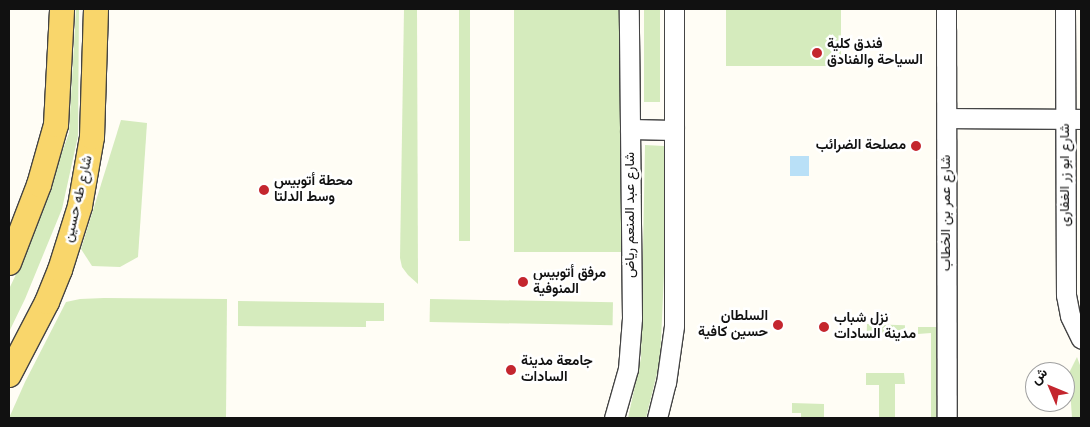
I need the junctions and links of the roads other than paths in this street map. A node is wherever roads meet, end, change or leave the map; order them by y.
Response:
1 (62, 9) edge
2 (96, 9) edge
3 (629, 9) edge
4 (674, 9) edge
5 (946, 9) edge
6 (1071, 11) edge
7 (947, 118) junction
8 (1073, 119) edge
9 (630, 129) junction
10 (674, 130) junction
11 (1074, 234) edge
12 (9, 263) edge
13 (1081, 339) edge
14 (9, 375) edge
15 (614, 418) edge
16 (656, 418) edge
17 (947, 418) edge

1 - 12 main road
2 - 14 main road, شارع طه حسين
3 - 9 street, شارع عبد المنعم رياض
4 - 10 street
5 - 7 street, شارع عمر بن الخطاب
6 - 8 street, شارع ابو زر الغفارى
7 - 8 street
7 - 17 street, شارع عمر بن الخطاب
8 - 11 street, شارع ابو زر الغفارى
9 - 10 street
9 - 15 street, شارع عبد المنعم رياض
10 - 16 street
11 - 13 street, شارع ابو زر الغفارى

